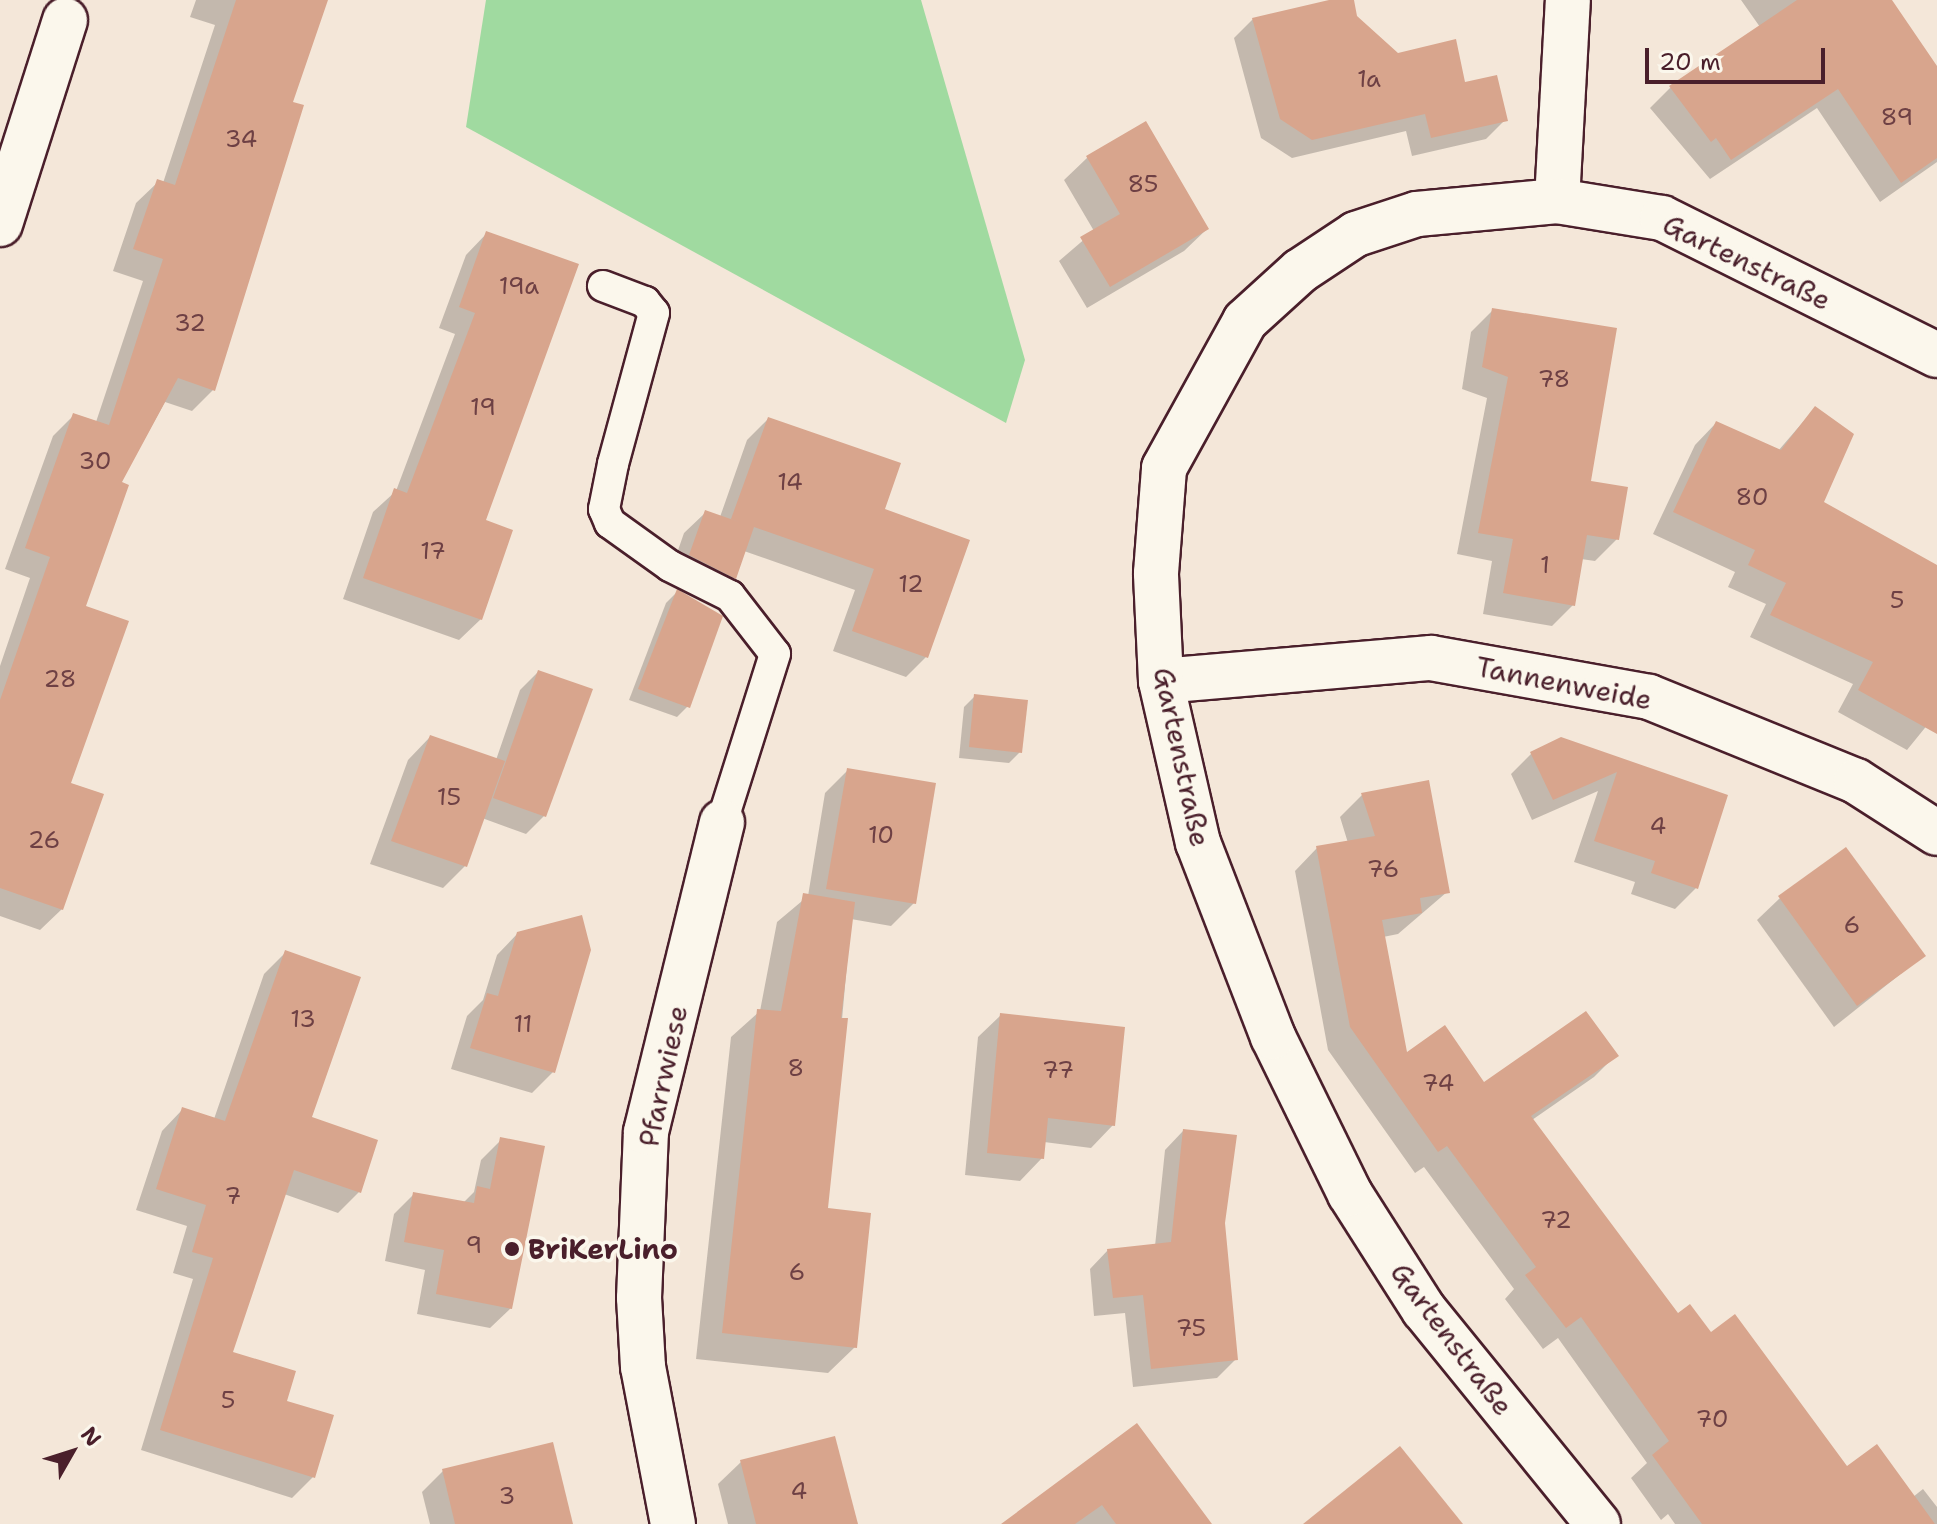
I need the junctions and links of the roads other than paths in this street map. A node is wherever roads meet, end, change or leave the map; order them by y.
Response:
1 (1568, 0) edge
2 (65, 20) dead end
3 (1557, 201) junction
4 (0, 224) edge
5 (603, 286) dead end
6 (1937, 355) edge
7 (1161, 681) junction
8 (722, 822) joint
9 (1937, 833) edge
10 (673, 1524) edge
11 (1598, 1524) edge

1 - 3 street
2 - 4 street
3 - 6 street, Gartenstraße
3 - 7 street, Gartenstraße
5 - 8 lane
7 - 9 street, Tannenweide
7 - 11 street, Gartenstraße
8 - 10 street, Pfarrwiese

